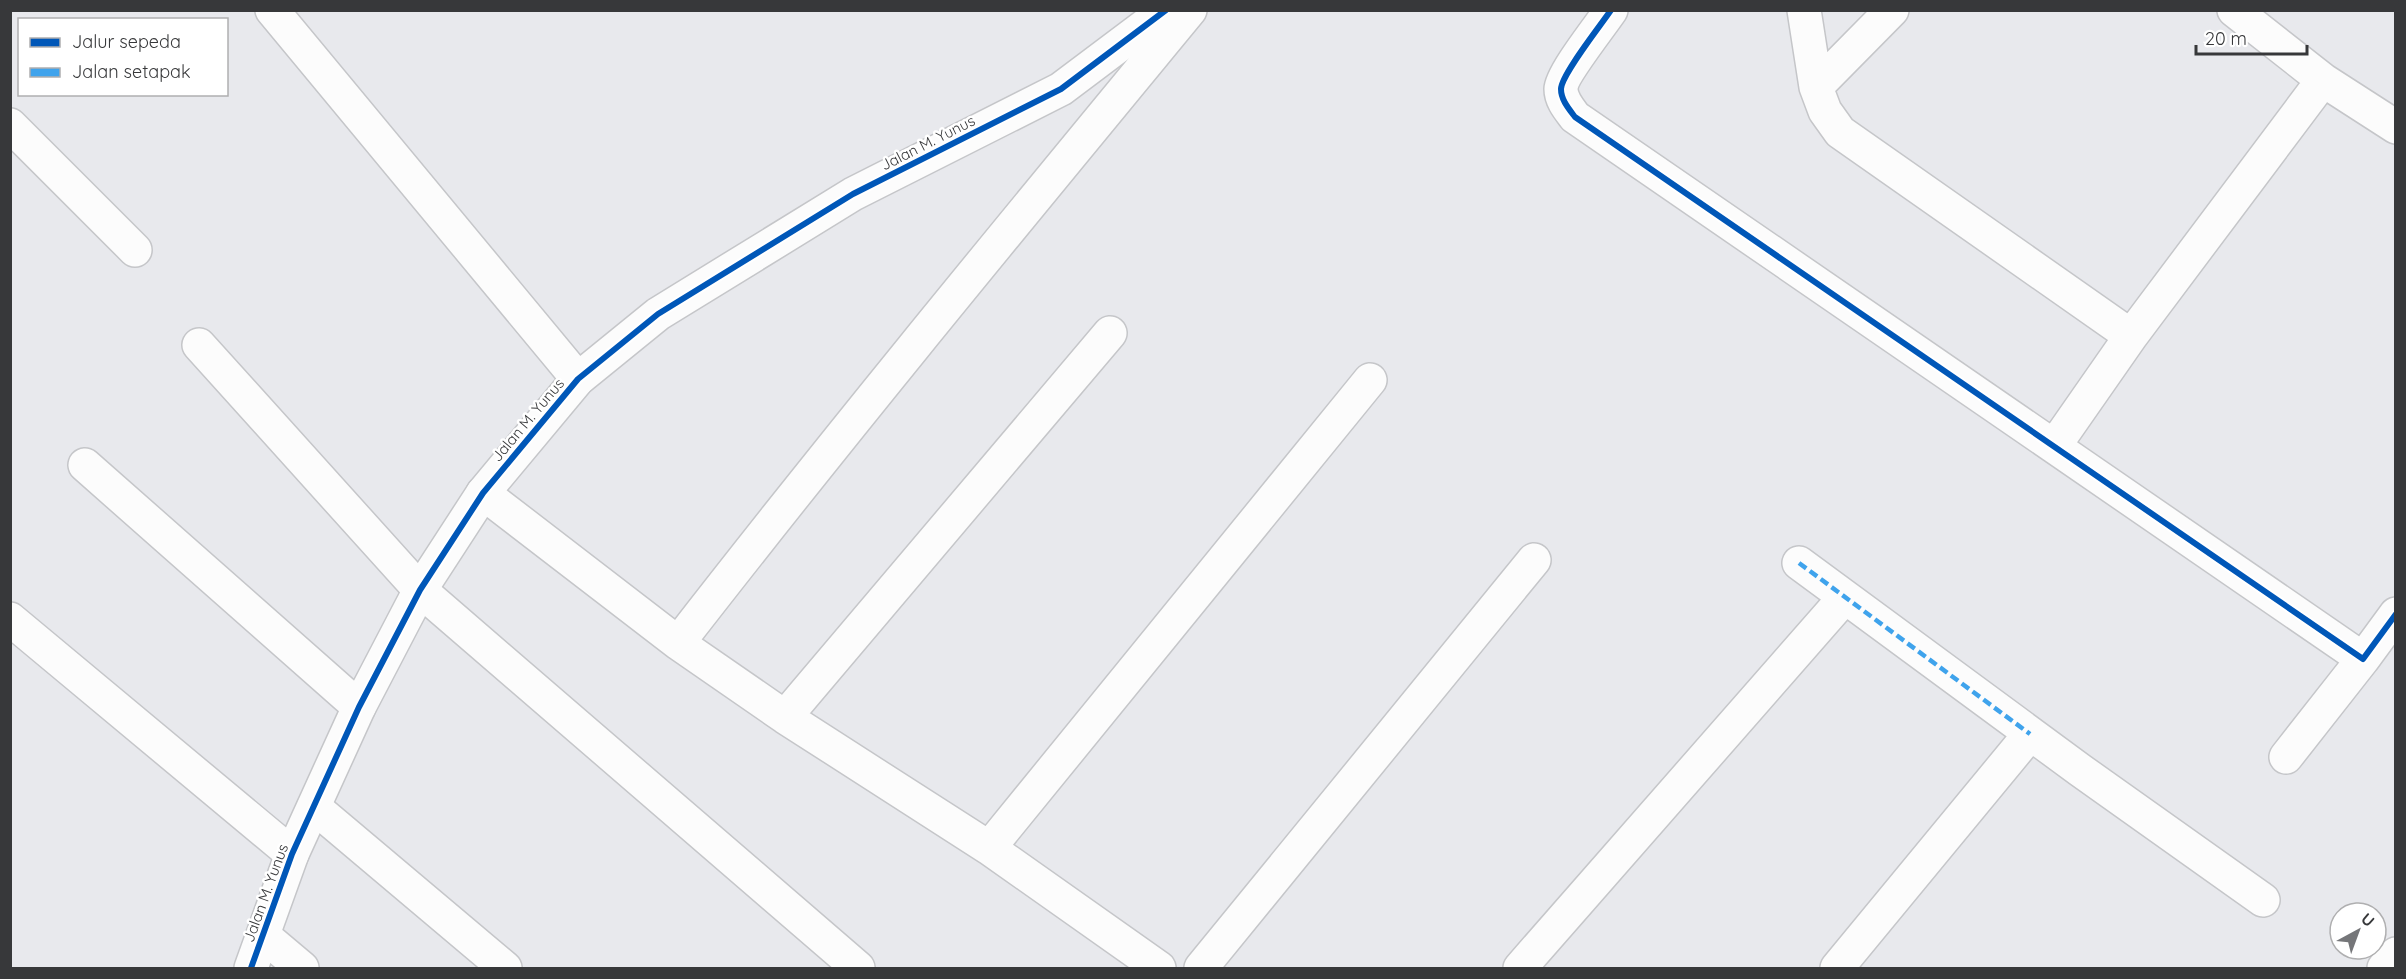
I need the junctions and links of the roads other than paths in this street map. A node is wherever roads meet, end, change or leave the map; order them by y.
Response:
1 (1166, 10) edge
2 (1190, 10) edge
3 (1611, 10) edge
4 (1804, 10) edge
5 (1892, 10) edge
6 (2234, 10) edge
7 (275, 11) edge
8 (2323, 80) junction
9 (1816, 87) junction
10 (10, 125) edge
11 (2396, 127) edge
12 (135, 250) dead end
13 (1110, 333) dead end
14 (2131, 336) junction
15 (199, 345) dead end
16 (578, 379) junction
17 (1370, 380) dead end
18 (2055, 445) junction
19 (84, 465) dead end
20 (483, 493) junction
21 (1534, 560) dead end
22 (1798, 563) dead end
23 (420, 590) junction
24 (1845, 597) junction
25 (2396, 614) edge
26 (10, 619) edge
27 (678, 643) junction
28 (2363, 659) junction
29 (359, 707) junction
30 (785, 717) junction
31 (2030, 734) junction
32 (2286, 757) dead end
33 (314, 807) junction
34 (989, 848) junction
35 (292, 854) junction
36 (2263, 900) dead end
37 (264, 936) junction
38 (2396, 954) edge
39 (251, 969) edge
40 (302, 969) edge
41 (505, 969) edge
42 (858, 969) edge
43 (1159, 969) edge
44 (1202, 969) edge
45 (1520, 969) edge
46 (1837, 969) edge
47 (2384, 969) edge

1 - 16 street, Jalan M. Yunus
2 - 27 street
3 - 18 street
4 - 9 street
5 - 9 street
6 - 8 street
7 - 16 street
8 - 11 street
8 - 14 street
9 - 14 street
10 - 12 street
13 - 30 street
14 - 18 street
15 - 23 street
16 - 20 street, Jalan M. Yunus
17 - 34 street
18 - 28 street
19 - 29 street
20 - 23 street, Jalan M. Yunus
20 - 27 street
21 - 44 street
22 - 24 street
23 - 29 street, Jalan M. Yunus
23 - 42 street
24 - 31 street
24 - 45 street
25 - 28 street
26 - 35 street
27 - 30 street
28 - 32 street
29 - 33 street, Jalan M. Yunus
30 - 34 street
31 - 36 street
31 - 46 street
33 - 35 street, Jalan M. Yunus
33 - 41 street
34 - 43 street
35 - 37 street, Jalan M. Yunus
37 - 39 street, Jalan M. Yunus
37 - 40 street
38 - 47 street

